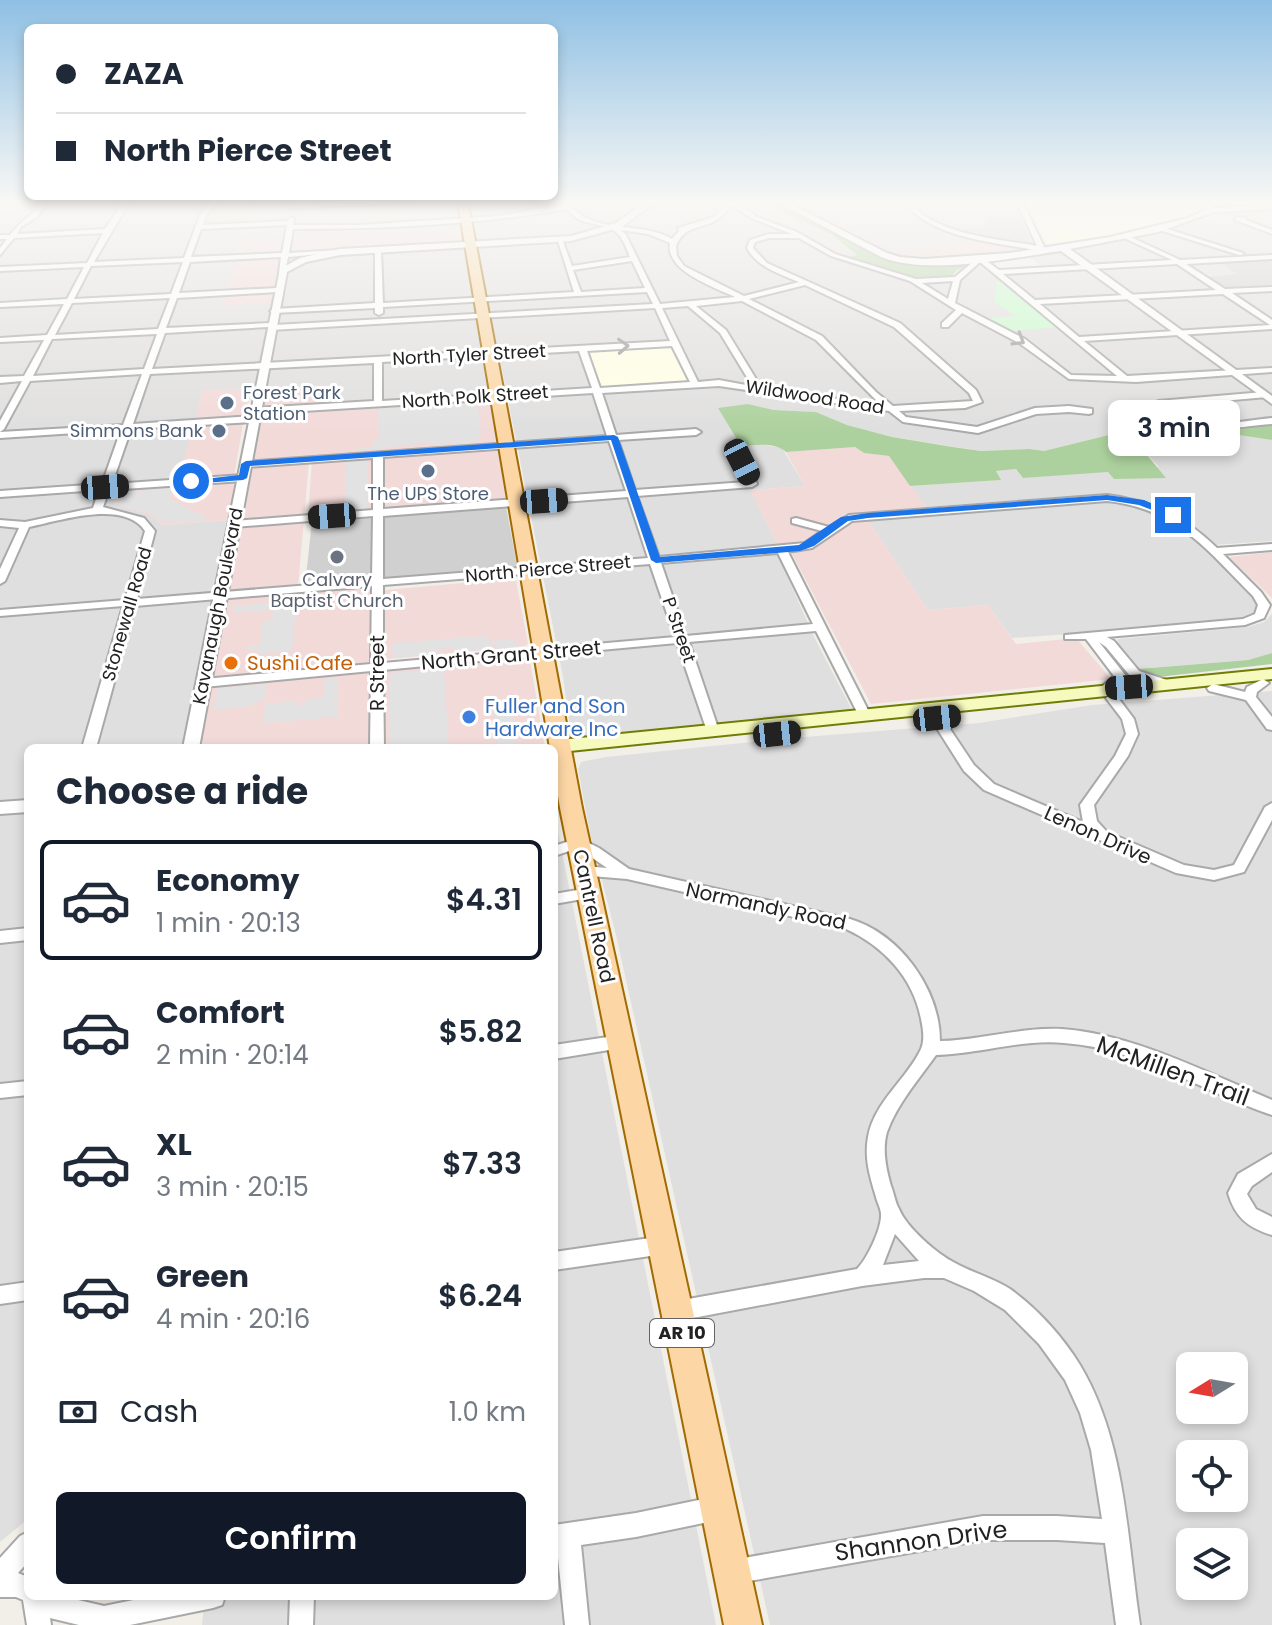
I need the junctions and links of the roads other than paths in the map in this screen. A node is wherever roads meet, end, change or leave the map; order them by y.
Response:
1 (81, 279) edge
2 (182, 279) edge
3 (280, 279) edge
4 (379, 279) edge
5 (477, 279) edge
6 (573, 279) edge
7 (643, 279) edge
8 (704, 279) edge
9 (796, 279) edge
10 (908, 279) edge
11 (957, 279) joint
12 (1007, 279) edge
13 (1105, 279) edge
14 (1204, 279) edge
15 (912, 280) junction
16 (805, 283) junction
17 (1272, 289) edge
18 (277, 290) junction
19 (648, 290) junction
20 (1225, 292) junction
21 (578, 293) junction
22 (176, 296) junction
23 (480, 298) junction
24 (1131, 298) junction
25 (741, 299) junction
26 (69, 301) junction
27 (1036, 302) junction
28 (951, 303) junction
29 (379, 304) junction
30 (690, 304) junction
31 (0, 305) edge
32 (657, 306) junction
33 (961, 310) junction
34 (274, 311) junction
35 (483, 316) junction
36 (379, 322) junction
37 (945, 325) dead end
38 (1272, 325) edge
39 (271, 327) junction
40 (163, 331) junction
41 (1179, 333) junction
42 (50, 337) junction
43 (1078, 339) junction
44 (0, 340) edge
45 (675, 343) junction
46 (582, 348) junction
47 (490, 353) junction
48 (378, 360) junction
49 (263, 366) junction
50 (1272, 370) edge
51 (148, 372) junction
52 (1234, 373) junction
53 (1123, 377) junction
54 (27, 379) junction
55 (0, 380) edge
56 (695, 384) junction
57 (750, 386) junction
58 (597, 390) junction
59 (497, 396) junction
60 (1268, 398) edge
61 (378, 403) junction
62 (889, 410) junction
63 (1089, 411) dead end
64 (254, 415) junction
65 (1272, 421) edge
66 (128, 426) junction
67 (0, 432) edge
68 (696, 432) dead end
69 (614, 437) junction
70 (506, 445) junction
71 (378, 454) junction
72 (742, 462) dead end
73 (244, 471) junction
74 (105, 487) junction
75 (0, 494) edge
76 (632, 495) junction
77 (516, 503) junction
78 (98, 510) junction
79 (378, 513) junction
80 (796, 521) dead end
81 (0, 523) edge
82 (234, 524) junction
83 (25, 525) junction
84 (829, 530) junction
85 (1272, 547) edge
86 (782, 550) junction
87 (1213, 552) junction
88 (656, 560) junction
89 (529, 571) junction
90 (0, 581) edge
91 (378, 583) junction
92 (220, 596) junction
93 (130, 603) junction
94 (0, 613) edge
95 (818, 627) junction
96 (1096, 635) junction
97 (1069, 637) dead end
98 (683, 640) junction
99 (543, 652) junction
100 (377, 667) junction
101 (1269, 680) edge
102 (204, 683) junction
103 (1166, 684) junction
104 (1213, 688) junction
105 (1109, 694) junction
106 (1250, 697) junction
107 (934, 713) junction
108 (865, 716) junction
109 (1272, 726) edge
110 (713, 731) junction
111 (90, 744) edge
112 (192, 744) edge
113 (377, 744) edge
114 (558, 744) edge
115 (559, 751) edge
116 (1087, 805) junction
117 (24, 806) edge
118 (1272, 807) edge
119 (0, 808) edge
120 (1047, 812) junction
121 (1104, 837) junction
122 (579, 843) junction
123 (558, 850) edge
124 (627, 874) junction
125 (587, 882) junction
126 (558, 897) edge
127 (24, 934) edge
128 (0, 937) edge
129 (621, 1042) junction
130 (931, 1048) junction
131 (558, 1051) edge
132 (24, 1088) edge
133 (0, 1091) edge
134 (1272, 1108) edge
135 (1272, 1162) edge
136 (891, 1215) junction
137 (1272, 1226) edge
138 (664, 1245) junction
139 (558, 1260) edge
140 (946, 1269) junction
141 (862, 1277) junction
142 (24, 1292) edge
143 (0, 1295) edge
144 (677, 1311) junction
145 (719, 1508) junction
146 (1114, 1532) junction
147 (561, 1537) edge
148 (24, 1549) edge
149 (732, 1572) junction
150 (0, 1576) edge
151 (0, 1585) edge
152 (24, 1592) edge
153 (195, 1600) edge
154 (302, 1600) edge
155 (35, 1604) edge
156 (98, 1622) edge
157 (301, 1625) edge
158 (577, 1625) edge
159 (743, 1625) edge
160 (1128, 1625) edge

1 - 26 street
2 - 22 street
3 - 18 street, Kavanaugh Boulevard
4 - 29 street
5 - 23 main road, Cantrell Road / AR 10
6 - 21 street
7 - 19 street
8 - 25 street
9 - 16 street
10 - 15 street
11 - 15 street
11 - 28 street
12 - 27 street
13 - 24 street
14 - 20 street
15 - 28 street
16 - 25 street
16 - 62 street, Wildwood Road
17 - 20 street
18 - 22 street
18 - 34 street, Kavanaugh Boulevard
19 - 21 street
19 - 32 street
20 - 24 street
20 - 38 street
21 - 23 street
22 - 26 street
22 - 40 street
23 - 29 street
23 - 35 main road, Cantrell Road / AR 10
24 - 27 street
24 - 41 street
25 - 30 street
25 - 62 street
26 - 31 street
26 - 42 street
27 - 43 street
28 - 33 street
29 - 34 street
29 - 36 street
30 - 32 street
30 - 57 street
32 - 35 street
32 - 45 street
33 - 37 street
33 -> 53 street
34 - 39 street, Kavanaugh Boulevard
35 - 36 street
35 - 47 main road, Cantrell Road / AR 10
36 - 39 street
38 - 41 street
39 - 40 street
39 - 49 street, Kavanaugh Boulevard
40 - 42 street
40 - 51 street
41 - 43 street
41 - 52 street
42 - 44 street
42 - 54 street
43 - 53 street
46 -> 45 street, North Tyler Street
45 - 56 street
46 - 47 street, North Tyler Street
46 - 58 street, P Street
47 - 48 street, North Tyler Street
47 - 59 main road, Cantrell Road / AR 10
48 - 49 street, North Tyler Street
48 - 61 street
49 - 51 street, North Tyler Street
49 - 64 street, Kavanaugh Boulevard
50 - 52 street
51 - 54 street, North Tyler Street
51 - 66 street
52 - 53 street
52 - 60 street
54 - 55 street, North Tyler Street
54 - 67 street
56 - 57 street, Wildwood Road
56 - 58 street, North Polk Street
57 - 62 street, Wildwood Road
58 - 59 street, North Polk Street
58 - 69 street, P Street
59 - 61 street, North Polk Street
59 - 70 main road, Cantrell Road / AR 10
60 - 65 street
61 - 64 street, North Polk Street
62 - 63 street
64 - 66 street, North Polk Street
64 - 73 street, Kavanaugh Boulevard
66 - 67 street, North Polk Street
66 - 74 street
68 - 69 street
69 - 70 street
69 - 76 street, P Street
70 - 71 street
70 - 77 main road, Cantrell Road / AR 10
71 - 73 street
71 - 79 street, R Street
72 - 76 street
73 - 74 street
73 - 82 street, Kavanaugh Boulevard
74 - 75 street
74 - 78 street
76 - 77 street
76 - 88 street, P Street
77 - 79 street
77 - 89 main road, Cantrell Road / AR 10
78 - 83 street
78 - 93 street, Stonewall Road
79 - 82 street
79 - 91 street, R Street
80 - 84 street
81 - 83 street
82 - 92 street, Kavanaugh Boulevard
83 - 90 street
84 - 86 street, North Pierce Street
84 - 87 street, North Pierce Street
85 - 87 street
86 - 88 street, North Pierce Street
86 - 95 street
87 - 96 street, North Pierce Street
88 - 89 street, North Pierce Street
88 - 98 street, P Street
89 - 91 street, North Pierce Street
89 - 99 main road, Cantrell Road / AR 10
91 - 92 street, North Pierce Street
91 - 100 street, R Street
92 - 93 street, North Pierce Street
92 - 102 street, Kavanaugh Boulevard
93 - 94 street, North Pierce Street
93 - 111 street, Stonewall Road
95 - 98 street, North Grant Street
95 - 108 street
96 - 97 street
96 - 103 street
96 - 105 street
98 - 99 street, North Grant Street
98 - 110 street, P Street
99 - 100 street, North Grant Street
99 - 114 main road, Cantrell Road / AR 10
100 - 102 street, North Grant Street
100 - 113 street, R Street
101 - 103 main road
101 - 104 main road
101 - 106 street
102 - 112 street, Kavanaugh Boulevard
103 - 105 main road
104 - 105 main road
104 - 106 street
105 - 107 main road
105 - 116 street
106 - 109 street
107 - 108 main road
107 - 115 main road
107 - 120 street, Lenon Drive
108 - 110 main road
110 - 115 main road
115 - 122 main road, Cantrell Road / AR 10
116 - 120 street
116 - 121 street
117 - 119 street
118 - 121 street, Lenon Drive
120 - 121 street, Lenon Drive
122 - 123 street
122 - 124 street, Normandy Road
122 - 125 main road, Cantrell Road / AR 10
124 - 125 street, Normandy Road
124 - 130 street, Normandy Road
125 - 126 street, Normandy Road
125 - 129 main road, Cantrell Road / AR 10
127 - 128 street
129 - 131 street
129 - 138 main road, Cantrell Road / AR 10
130 - 134 street, McMillen Trail
130 - 136 street
132 - 133 street
135 - 137 street
136 - 140 street
136 - 141 street
138 - 139 street
138 - 144 main road, Cantrell Road / AR 10
140 - 141 street
140 - 146 street
141 - 144 street
142 - 143 street
144 - 145 main road, Cantrell Road / AR 10
145 - 147 street
145 - 149 main road, Cantrell Road / AR 10
146 - 149 street, Shannon Drive
146 - 160 street
147 - 158 street
148 - 150 street
149 - 159 main road, Cantrell Road / AR 10
151 - 152 street
153 - 156 street
154 - 157 street
155 - 156 street

